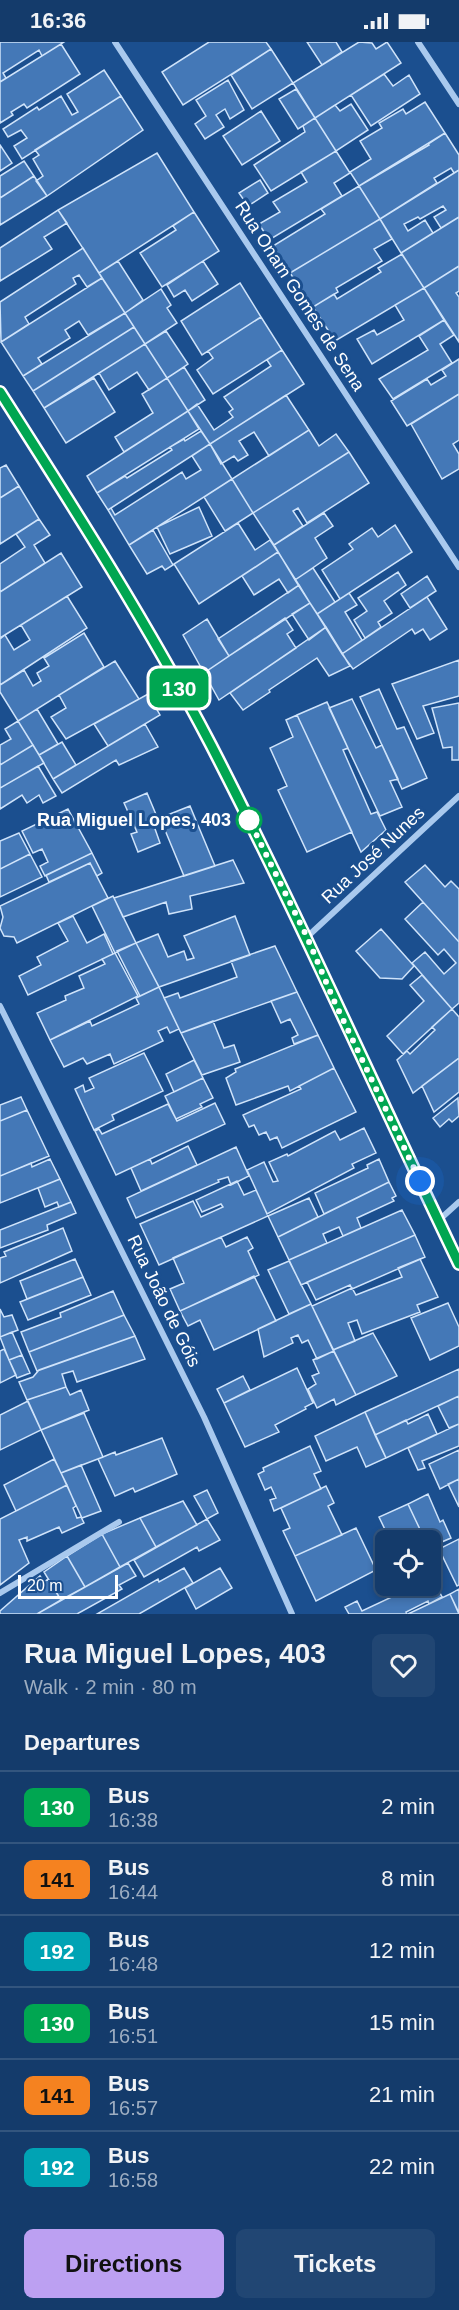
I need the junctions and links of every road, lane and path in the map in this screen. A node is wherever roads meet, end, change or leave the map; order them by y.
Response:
1 (115, 42) edge
2 (418, 42) edge
3 (459, 104) edge
4 (0, 392) edge
5 (459, 567) edge
6 (459, 796) edge
7 (307, 937) junction
8 (0, 1006) edge
9 (459, 1202) edge
10 (438, 1221) junction
11 (459, 1264) edge
12 (119, 1522) dead end
13 (0, 1593) edge
14 (292, 1614) edge

1 - 5 street, Rua Onam Gomes de Sena
2 - 3 street
4 - 7 street
6 - 7 street, Rua José Nunes
7 - 10 street
8 - 14 street, Rua João de Góis
9 - 10 street
10 - 11 street
12 - 13 street

